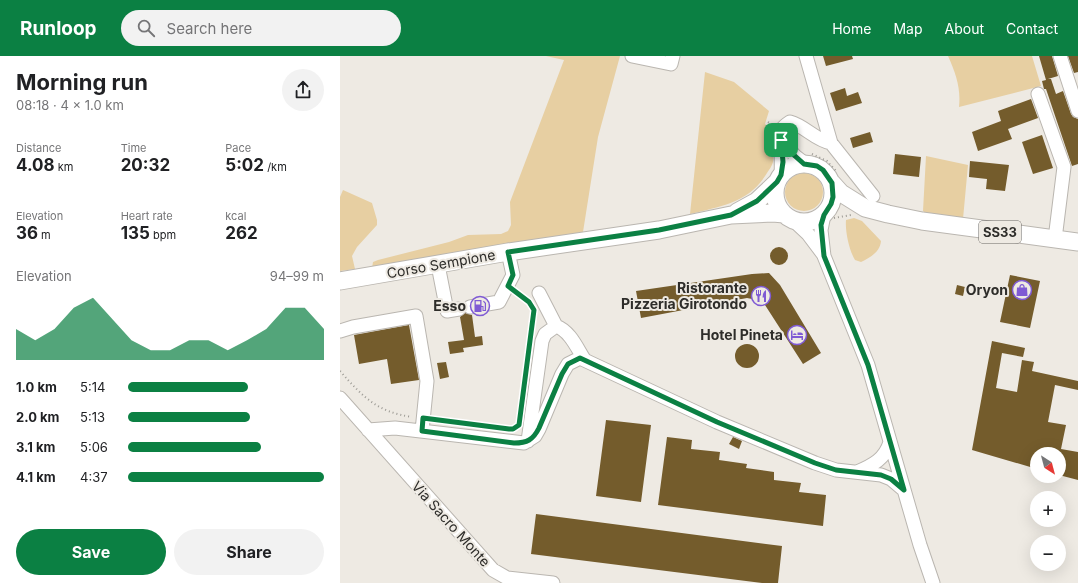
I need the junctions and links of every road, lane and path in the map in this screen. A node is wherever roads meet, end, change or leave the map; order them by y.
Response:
1 (632, 56) edge
2 (806, 56) edge
3 (1060, 56) edge
4 (672, 60) edge
5 (1038, 94) dead end
6 (1078, 111) edge
7 (768, 122) dead end
8 (773, 128) dead end
9 (781, 140) junction
10 (831, 144) junction
11 (804, 164) junction
12 (779, 179) junction
13 (832, 183) junction
14 (869, 202) junction
15 (826, 213) junction
16 (731, 215) junction
17 (788, 217) junction
18 (1055, 239) junction
19 (1078, 242) edge
20 (508, 252) junction
21 (824, 256) junction
22 (438, 265) junction
23 (340, 281) edge
24 (508, 286) junction
25 (539, 293) dead end
26 (556, 326) junction
27 (340, 331) edge
28 (532, 334) dead end
29 (584, 360) junction
30 (340, 371) edge
31 (340, 398) edge
32 (520, 421) dead end
33 (422, 425) junction
34 (509, 429) dead end
35 (368, 430) junction
36 (528, 441) junction
37 (890, 442) junction
38 (857, 472) junction
39 (904, 490) junction
40 (493, 570) junction
41 (499, 583) edge
42 (554, 583) edge
43 (933, 583) edge

1 - 4 street
2 - 10 street
3 - 6 street
5 - 18 street
7 - 8 path
9 - 10 street
9 - 11 street
9 - 12 street
10 - 14 street
11 - 12 main road
11 - 13 main road
12 - 16 main road, Corso Sempione
12 - 17 main road
13 - 14 main road, SS33
13 - 15 main road
14 - 15 main road, SS33
14 - 18 main road, SS33
15 - 17 main road
15 - 21 street
16 - 17 main road, Corso Sempione
16 - 20 main road, Corso Sempione
17 - 21 street
18 - 19 main road, SS33
20 - 22 main road, Corso Sempione
20 - 24 street
21 - 37 street
22 - 23 main road, Corso Sempione
22 - 24 street
24 - 28 path
25 - 26 street
26 - 29 street
26 - 36 street
27 - 33 street
29 - 36 street
29 - 38 street
30 - 33 path
31 - 35 street, Via Sacro Monte
32 - 34 path
33 - 35 street
33 - 36 street
35 - 40 street, Via Sacro Monte
37 - 38 street
37 - 39 street
38 - 39 street
39 - 43 street
40 - 41 street
40 - 42 street, Via Sacro Monte

